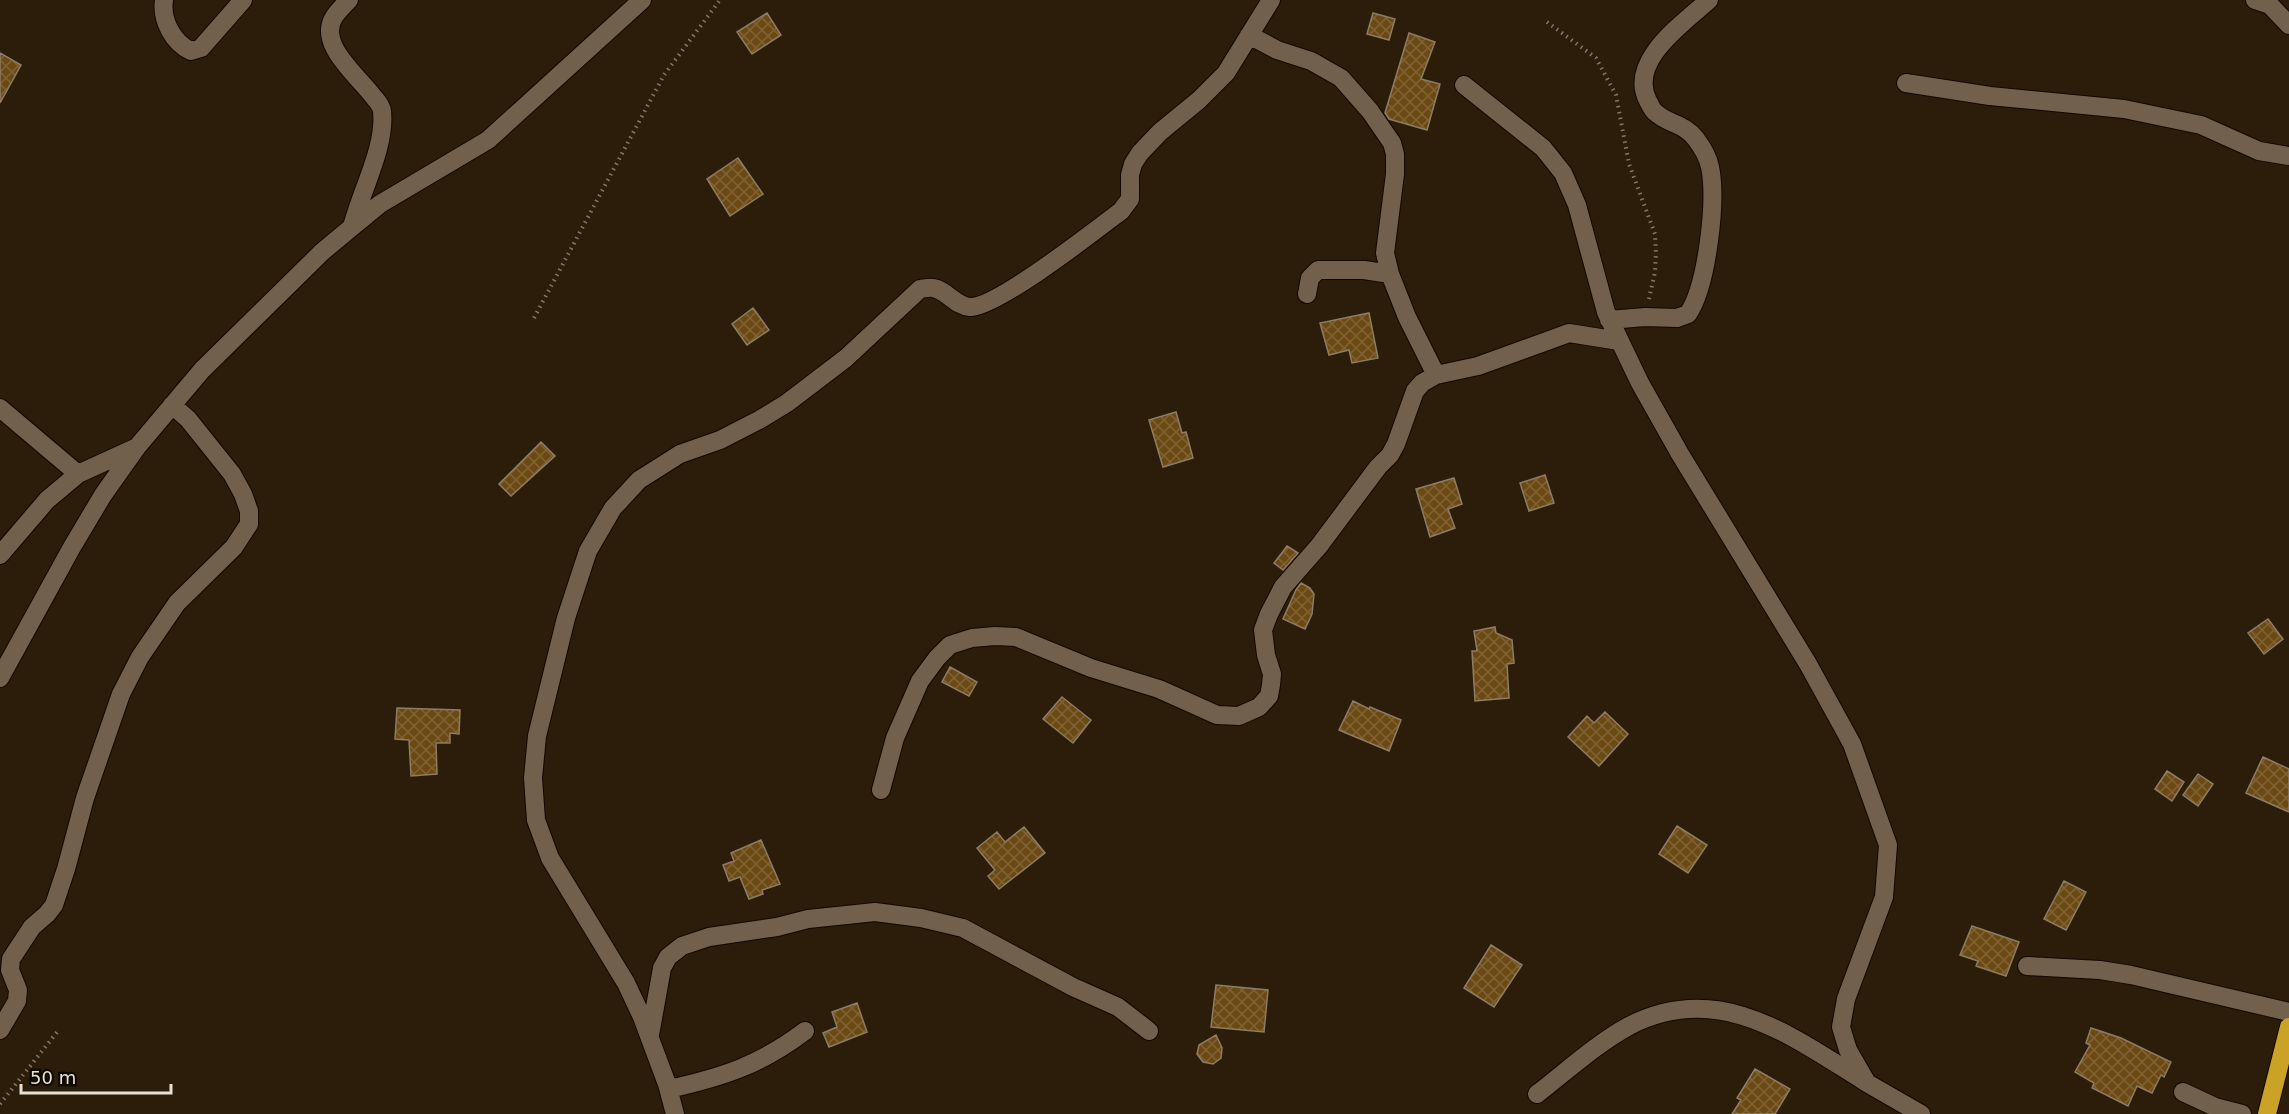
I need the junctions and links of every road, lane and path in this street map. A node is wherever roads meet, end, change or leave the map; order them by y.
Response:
1 (164, 0) edge
2 (243, 0) edge
3 (349, 0) edge
4 (642, 0) edge
5 (720, 0) edge
6 (1271, 0) edge
7 (1709, 0) edge
8 (2255, 0) edge
9 (1547, 22) dead end
10 (2289, 25) edge
11 (1249, 35) junction
12 (1906, 83) dead end
13 (1464, 85) dead end
14 (2289, 156) edge
15 (352, 227) junction
16 (1390, 274) junction
17 (1307, 294) dead end
18 (1645, 317) junction
19 (534, 318) dead end
20 (1610, 320) junction
21 (1619, 341) junction
22 (1437, 375) junction
23 (172, 405) junction
24 (0, 408) edge
25 (137, 447) junction
26 (78, 474) junction
27 (0, 555) edge
28 (0, 678) edge
29 (881, 790) dead end
30 (2027, 966) dead end
31 (2289, 1012) edge
32 (2289, 1027) edge
33 (0, 1030) edge
34 (58, 1031) dead end
35 (805, 1031) dead end
36 (1149, 1031) dead end
37 (650, 1037) junction
38 (1867, 1083) junction
39 (669, 1089) junction
40 (2183, 1092) dead end
41 (1537, 1094) dead end
42 (0, 1104) edge
43 (675, 1114) edge
44 (1921, 1114) edge
45 (2242, 1114) edge
46 (2266, 1114) edge

1 - 2 street
3 - 15 street
4 - 15 street
5 - 19 path
6 - 11 street
7 - 18 street
8 - 10 street
9 - 18 path
11 - 16 street
11 - 37 street
12 - 14 street
13 - 20 street
15 - 23 street
16 - 17 street
16 - 22 street
18 - 20 street
20 - 21 street
21 - 22 street
21 - 38 street
22 - 29 street
23 - 25 street
23 - 33 street
24 - 26 street
25 - 26 street
25 - 28 street
26 - 27 street
30 - 31 street
32 - 46 highway
34 - 42 path
35 - 39 street
36 - 37 street
37 - 39 street
38 - 41 street
38 - 44 street
39 - 43 street
40 - 45 street

